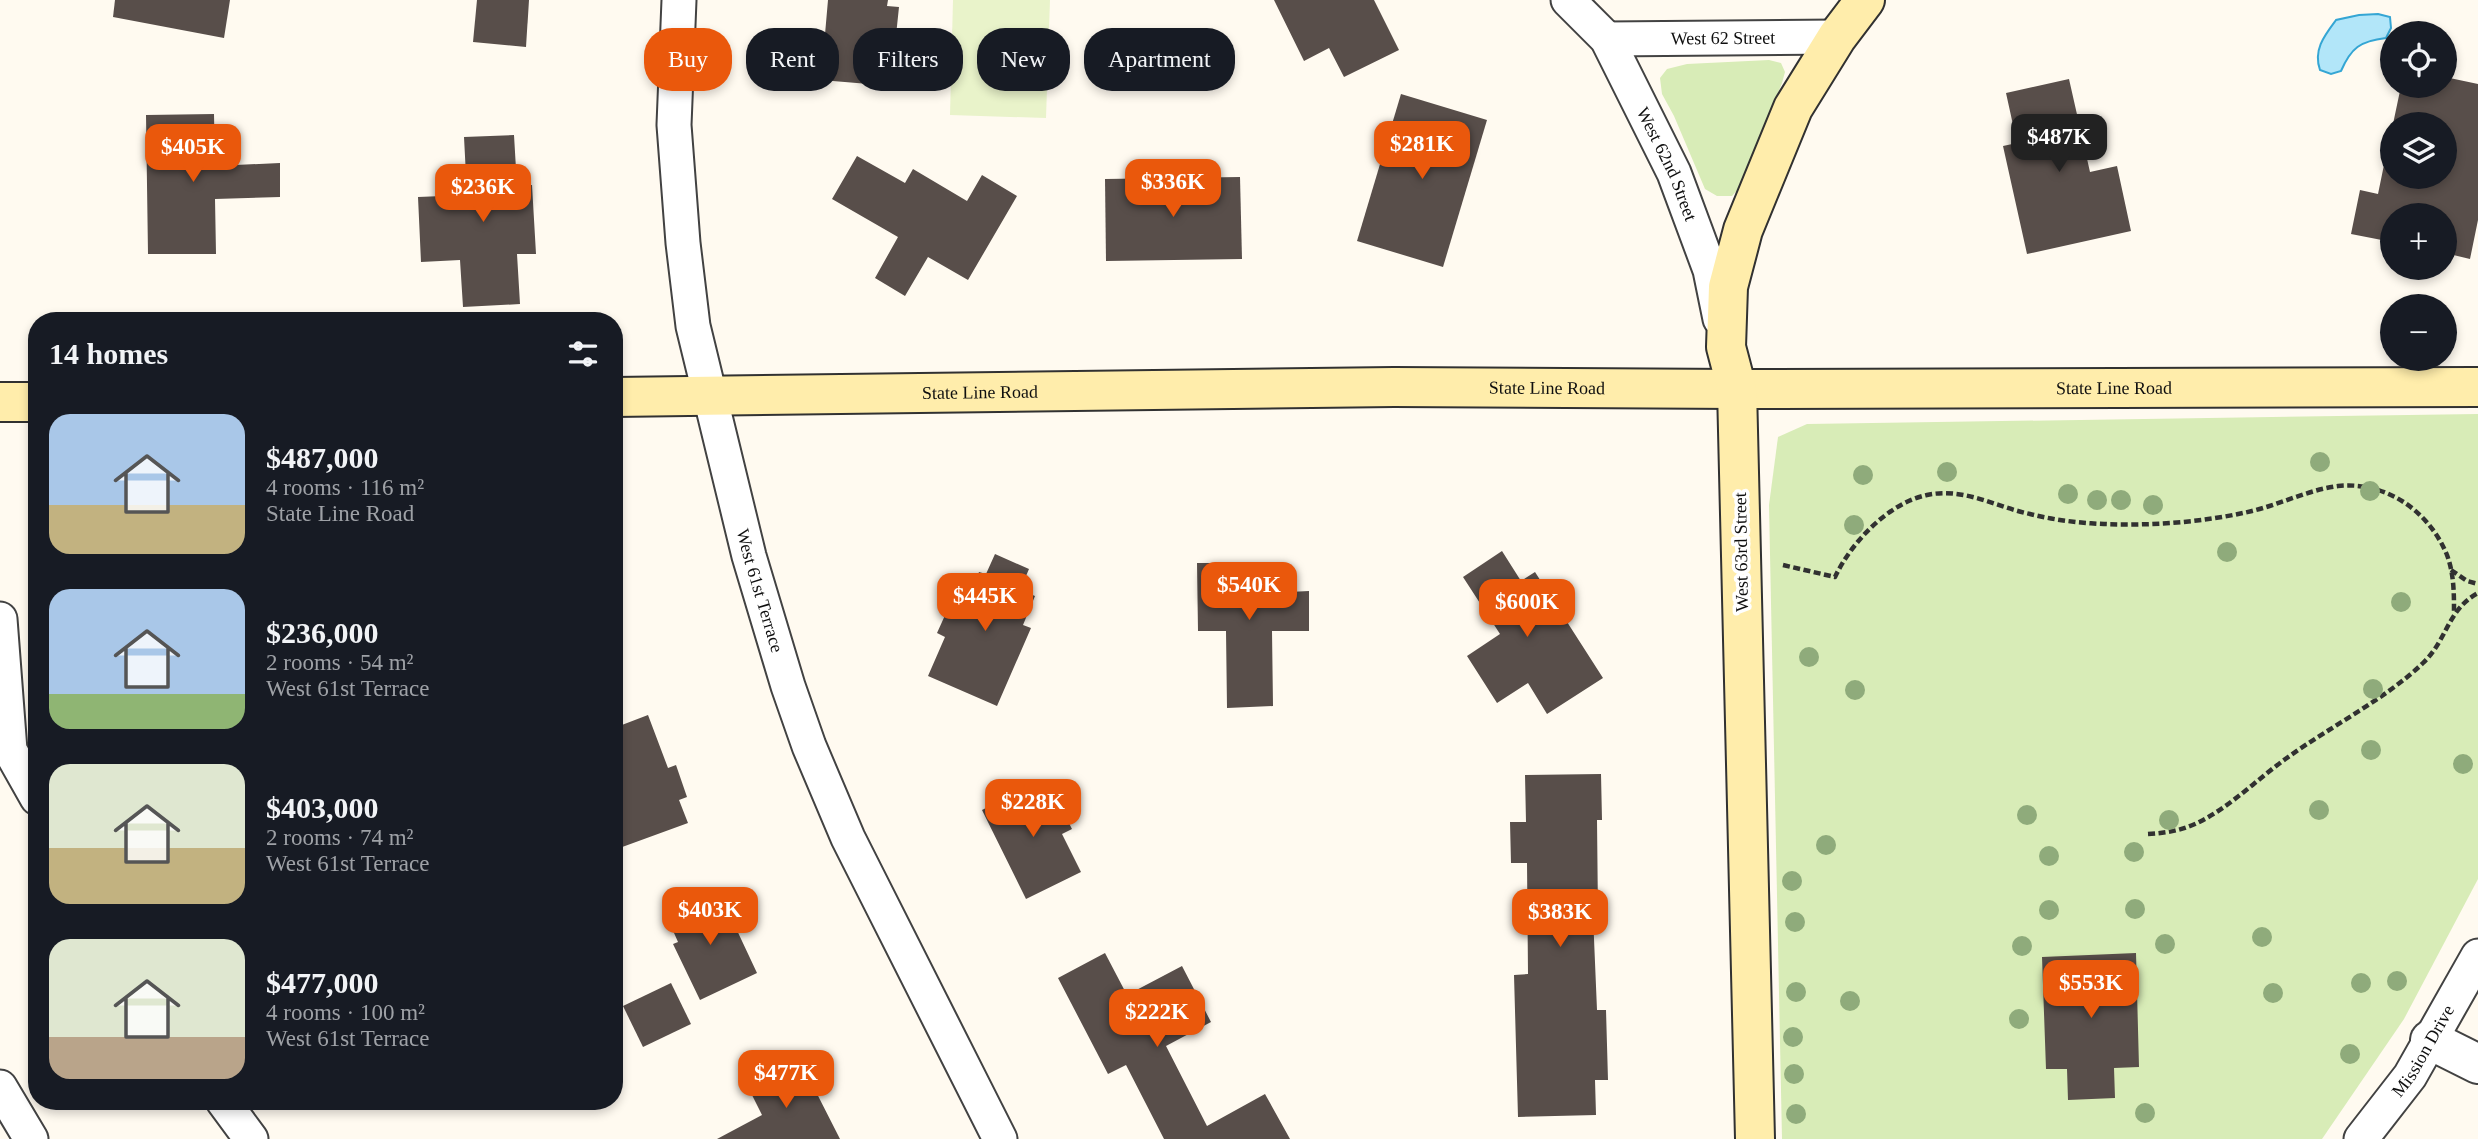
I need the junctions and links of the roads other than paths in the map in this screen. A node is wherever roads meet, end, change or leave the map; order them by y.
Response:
1 (679, 0) edge
2 (1568, 0) edge
3 (1865, 0) edge
4 (1837, 37) junction
5 (1607, 39) junction
6 (1726, 347) junction
7 (2478, 387) edge
8 (1737, 389) junction
9 (711, 396) junction
10 (623, 397) edge
11 (0, 402) edge
12 (28, 402) edge
13 (0, 619) edge
14 (5, 754) edge
15 (28, 786) edge
16 (2478, 956) edge
17 (2430, 1040) junction
18 (2478, 1064) edge
19 (0, 1087) edge
20 (230, 1110) edge
21 (31, 1139) edge
22 (251, 1139) edge
23 (1000, 1139) edge
24 (1755, 1139) edge
25 (2361, 1139) edge

1 - 9 street, West 61st Terrace
2 - 5 street, West 62nd Street
3 - 4 main road, West 63rd Street
4 - 5 street, West 62 Street
4 - 6 main road, West 63rd Street
5 - 6 street, West 62nd Street
6 - 8 main road, West 63rd Street
7 - 8 main road, State Line Road
8 - 9 main road, State Line Road
8 - 24 main road, West 63rd Street
9 - 10 main road, State Line Road
9 - 23 street, West 61st Terrace
11 - 12 main road
13 - 14 street
14 - 15 street
16 - 17 street, Mission Drive
17 - 18 street
17 - 25 street, Mission Drive
19 - 21 street
20 - 22 street

